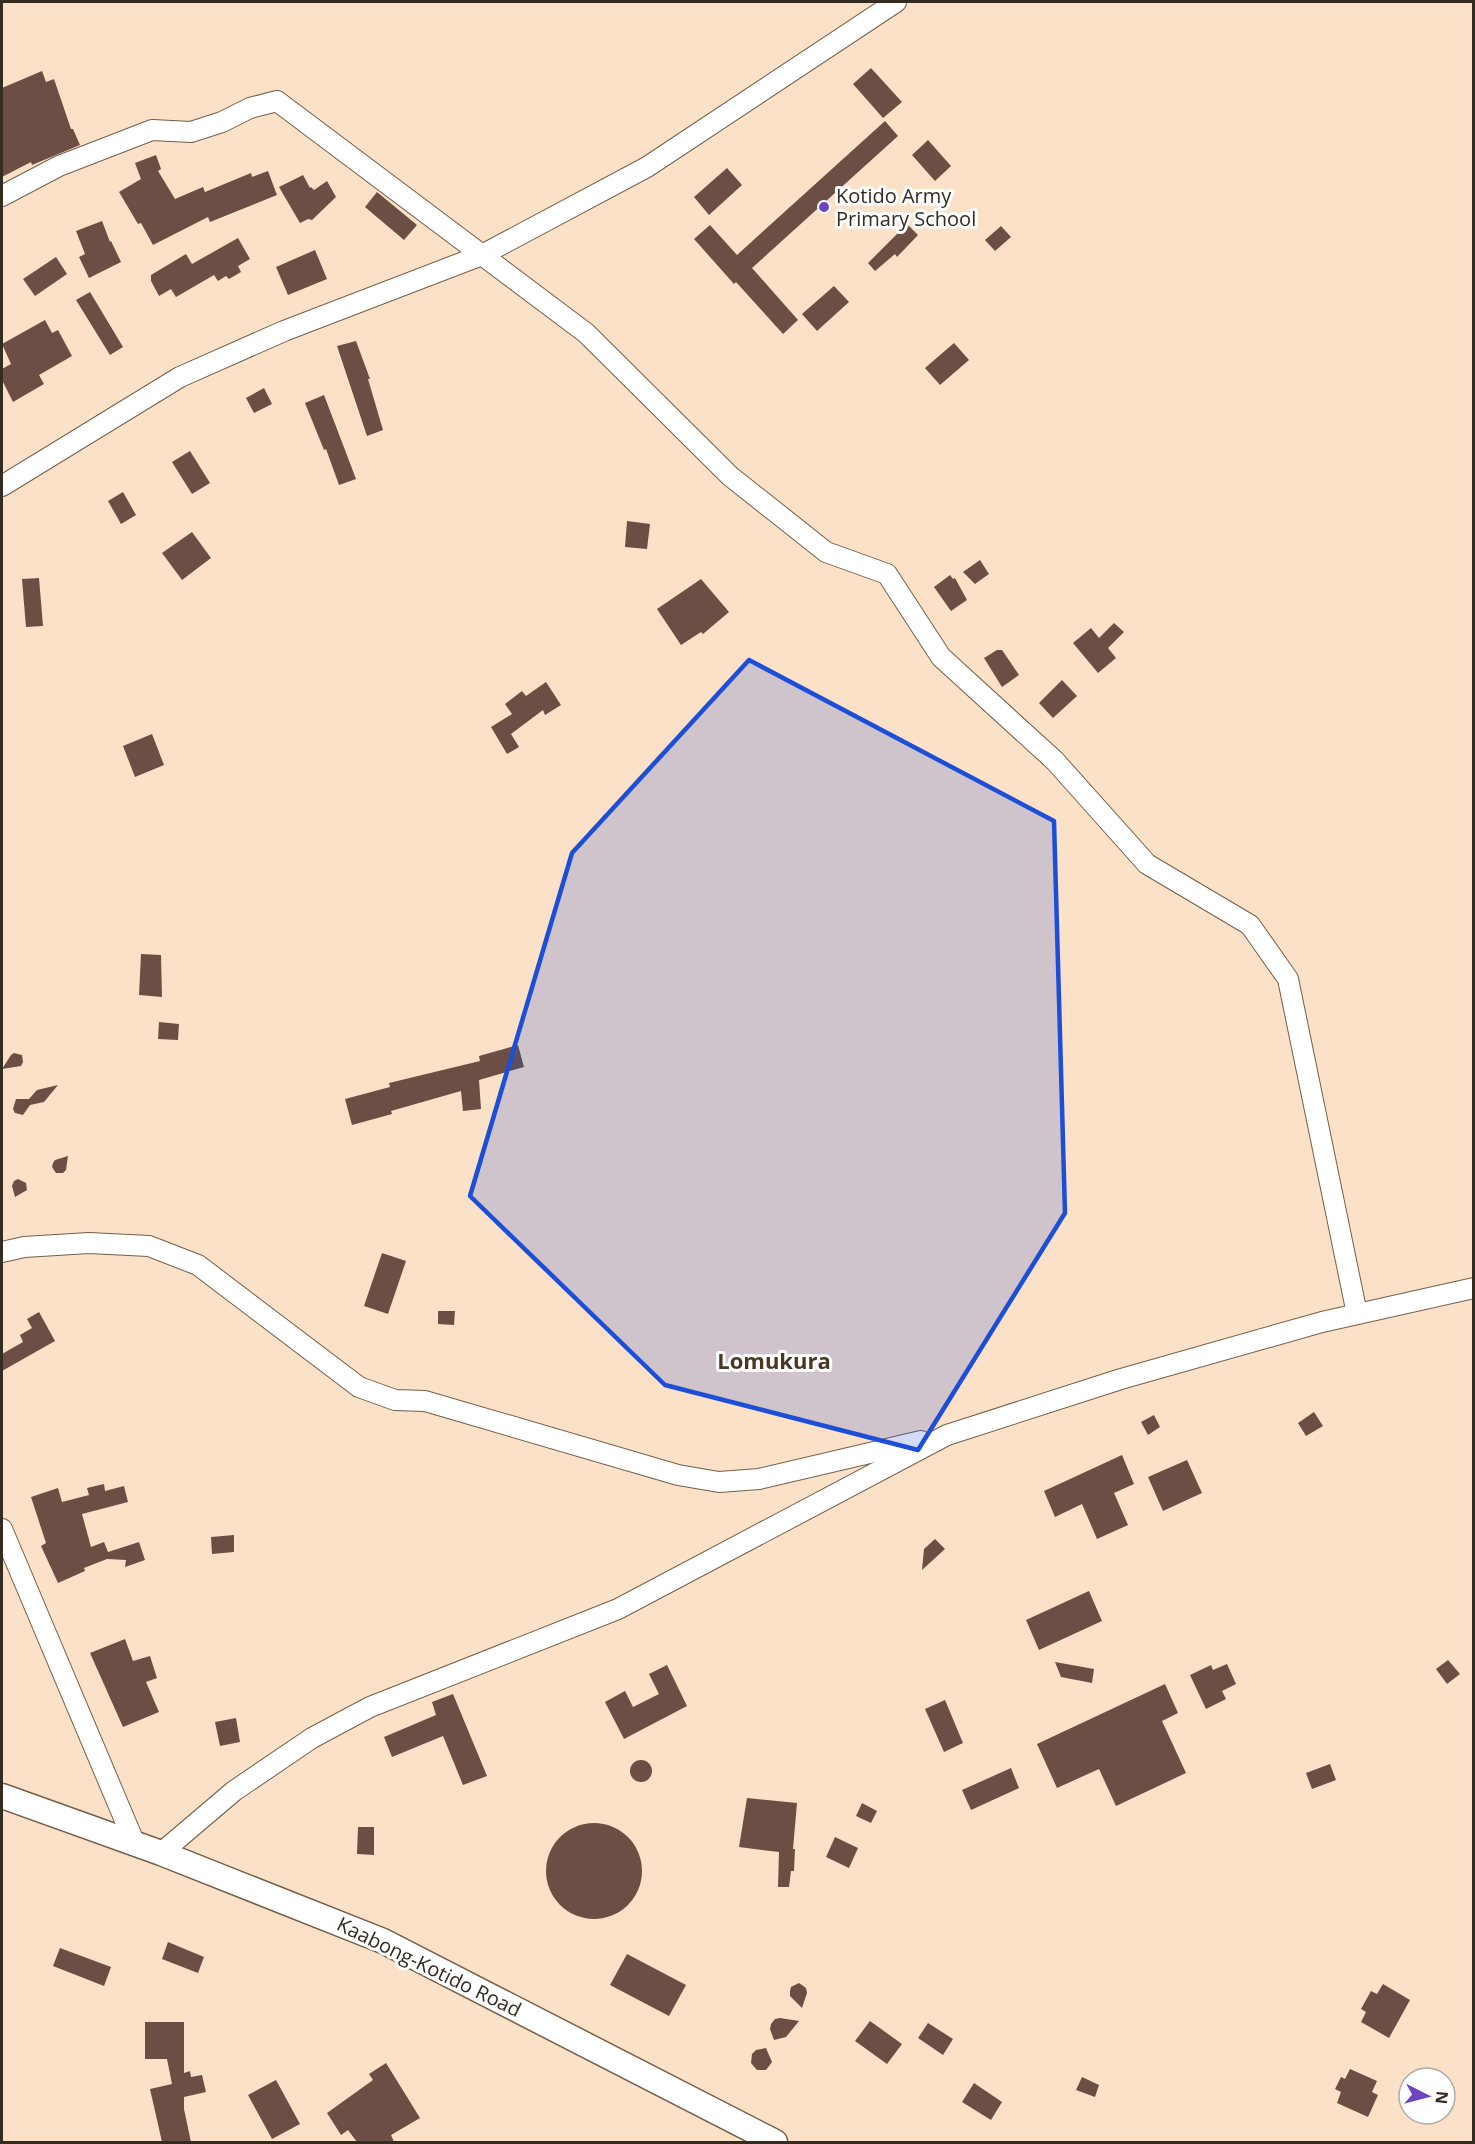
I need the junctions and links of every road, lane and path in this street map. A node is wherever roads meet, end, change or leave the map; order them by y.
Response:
1 (896, 2) edge
2 (2, 196) edge
3 (482, 255) junction
4 (2, 486) edge
5 (2, 1252) edge
6 (1473, 1288) edge
7 (1357, 1314) junction
8 (947, 1435) junction
9 (2, 1529) edge
10 (2, 1796) edge
11 (135, 1844) junction
12 (161, 1854) junction
13 (775, 2142) edge

1 - 3 street
2 - 3 street
3 - 4 street
3 - 7 street
5 - 8 street
6 - 7 street
7 - 8 street
8 - 12 street
9 - 11 street
10 - 11 street, Kaabong-Kotido Road
11 - 12 street, Kaabong-Kotido Road
12 - 13 street, Kaabong-Kotido Road

